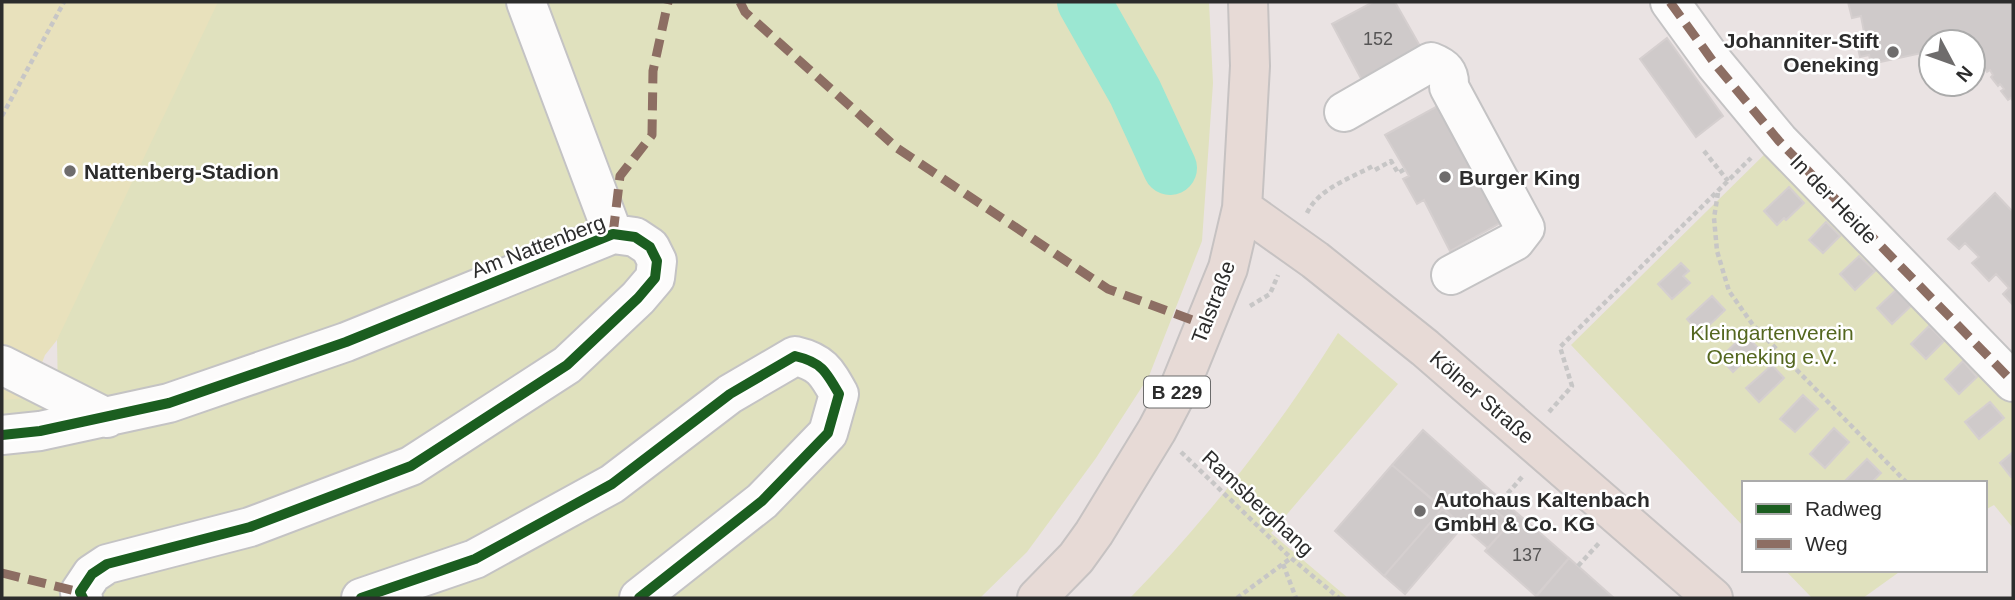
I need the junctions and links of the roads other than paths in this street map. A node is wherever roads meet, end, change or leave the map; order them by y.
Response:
1 (526, 2) edge
2 (1248, 2) edge
3 (1670, 2) edge
4 (1344, 112) dead end
5 (1242, 208) junction
6 (613, 234) junction
7 (1451, 275) dead end
8 (2, 365) edge
9 (2013, 382) edge
10 (107, 418) junction
11 (2, 435) edge
12 (83, 598) edge
13 (361, 598) edge
14 (639, 598) edge
15 (1037, 598) edge
16 (1713, 598) edge

1 - 6 street, Am Nattenberg
2 - 5 main road, Talstraße / B 229
3 - 9 street, In der Heide
4 - 7 street
5 - 15 main road, Talstraße / B 229
5 - 16 main road, Kölner Straße
6 - 10 street, Am Nattenberg
6 - 12 street, Am Nattenberg
8 - 10 street
10 - 11 street, Am Nattenberg
13 - 14 street

